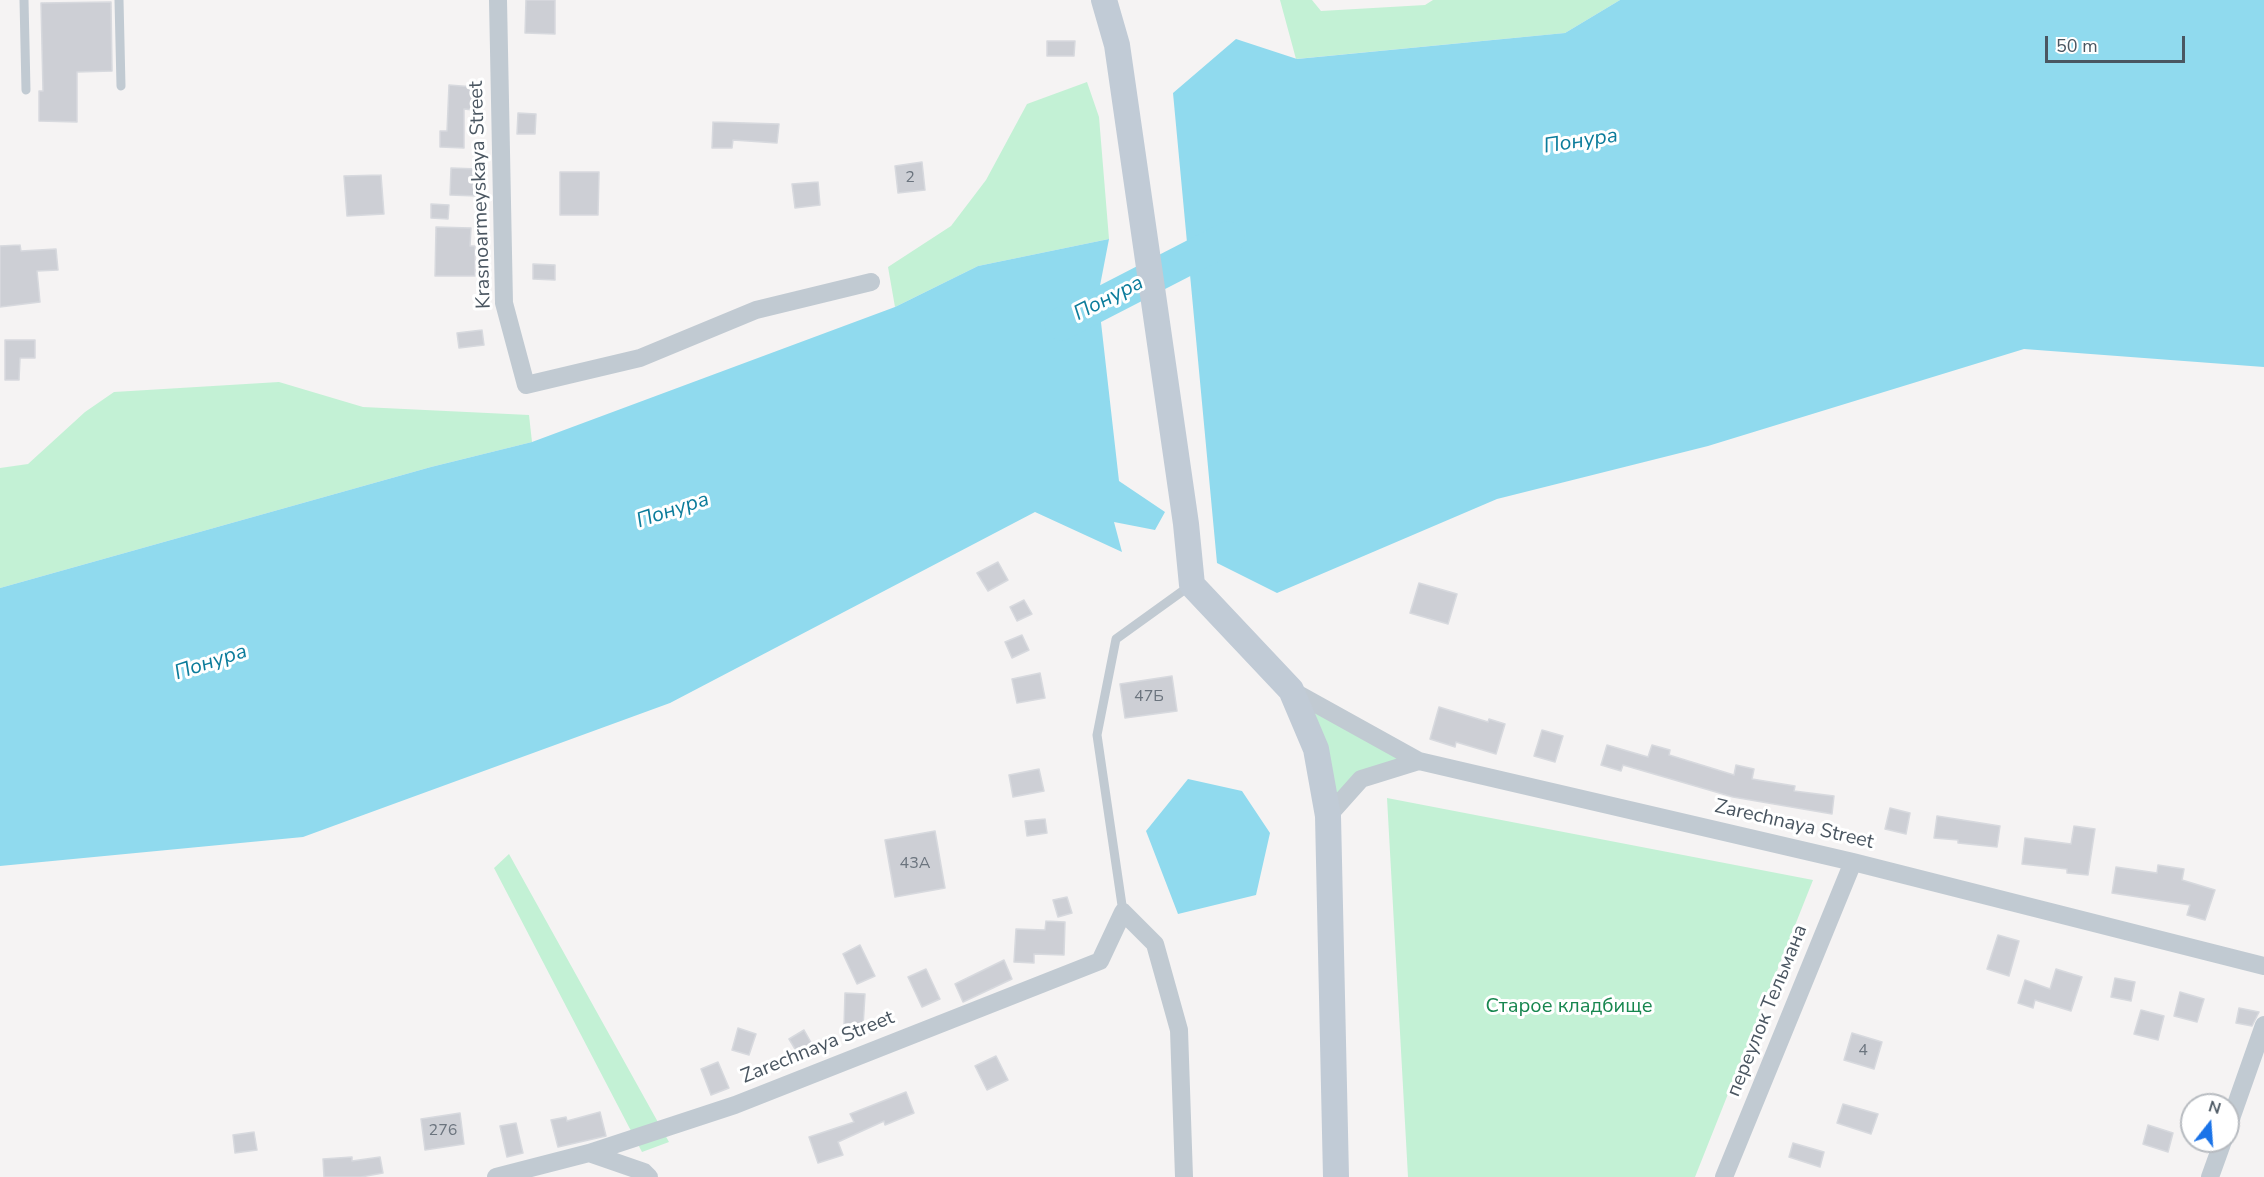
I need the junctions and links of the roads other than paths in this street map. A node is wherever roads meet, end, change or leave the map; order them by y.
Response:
1 (24, 0) edge
2 (119, 0) edge
3 (498, 0) edge
4 (1104, 0) edge
5 (1118, 0) edge
6 (1117, 45) junction
7 (121, 86) dead end
8 (26, 90) dead end
9 (871, 282) dead end
10 (1192, 585) junction
11 (1291, 690) junction
12 (1419, 761) junction
13 (1328, 816) junction
14 (1853, 862) junction
15 (1123, 912) junction
16 (2264, 966) edge
17 (2264, 1025) edge
18 (2240, 1093) edge
19 (589, 1153) junction
20 (2219, 1153) edge
21 (496, 1177) edge
22 (649, 1177) edge
23 (1184, 1177) edge
24 (1336, 1177) edge
25 (1724, 1177) edge
26 (2210, 1177) edge

1 - 8 lane
2 - 7 lane
3 - 9 street, Krasnoarmeyskaya Street
4 - 6 street
5 - 6 street
6 - 10 street
10 - 11 street
10 - 15 lane
11 - 12 street
11 - 13 street
12 - 13 street, Zarechnaya Street
12 - 14 street, Zarechnaya Street
13 - 24 street
14 - 16 street, Zarechnaya Street
14 - 25 street, переулок Тельмана
15 - 19 street, Zarechnaya Street
15 - 23 street
17 - 18 street
19 - 21 street, Zarechnaya Street
19 - 22 street
20 - 26 street

